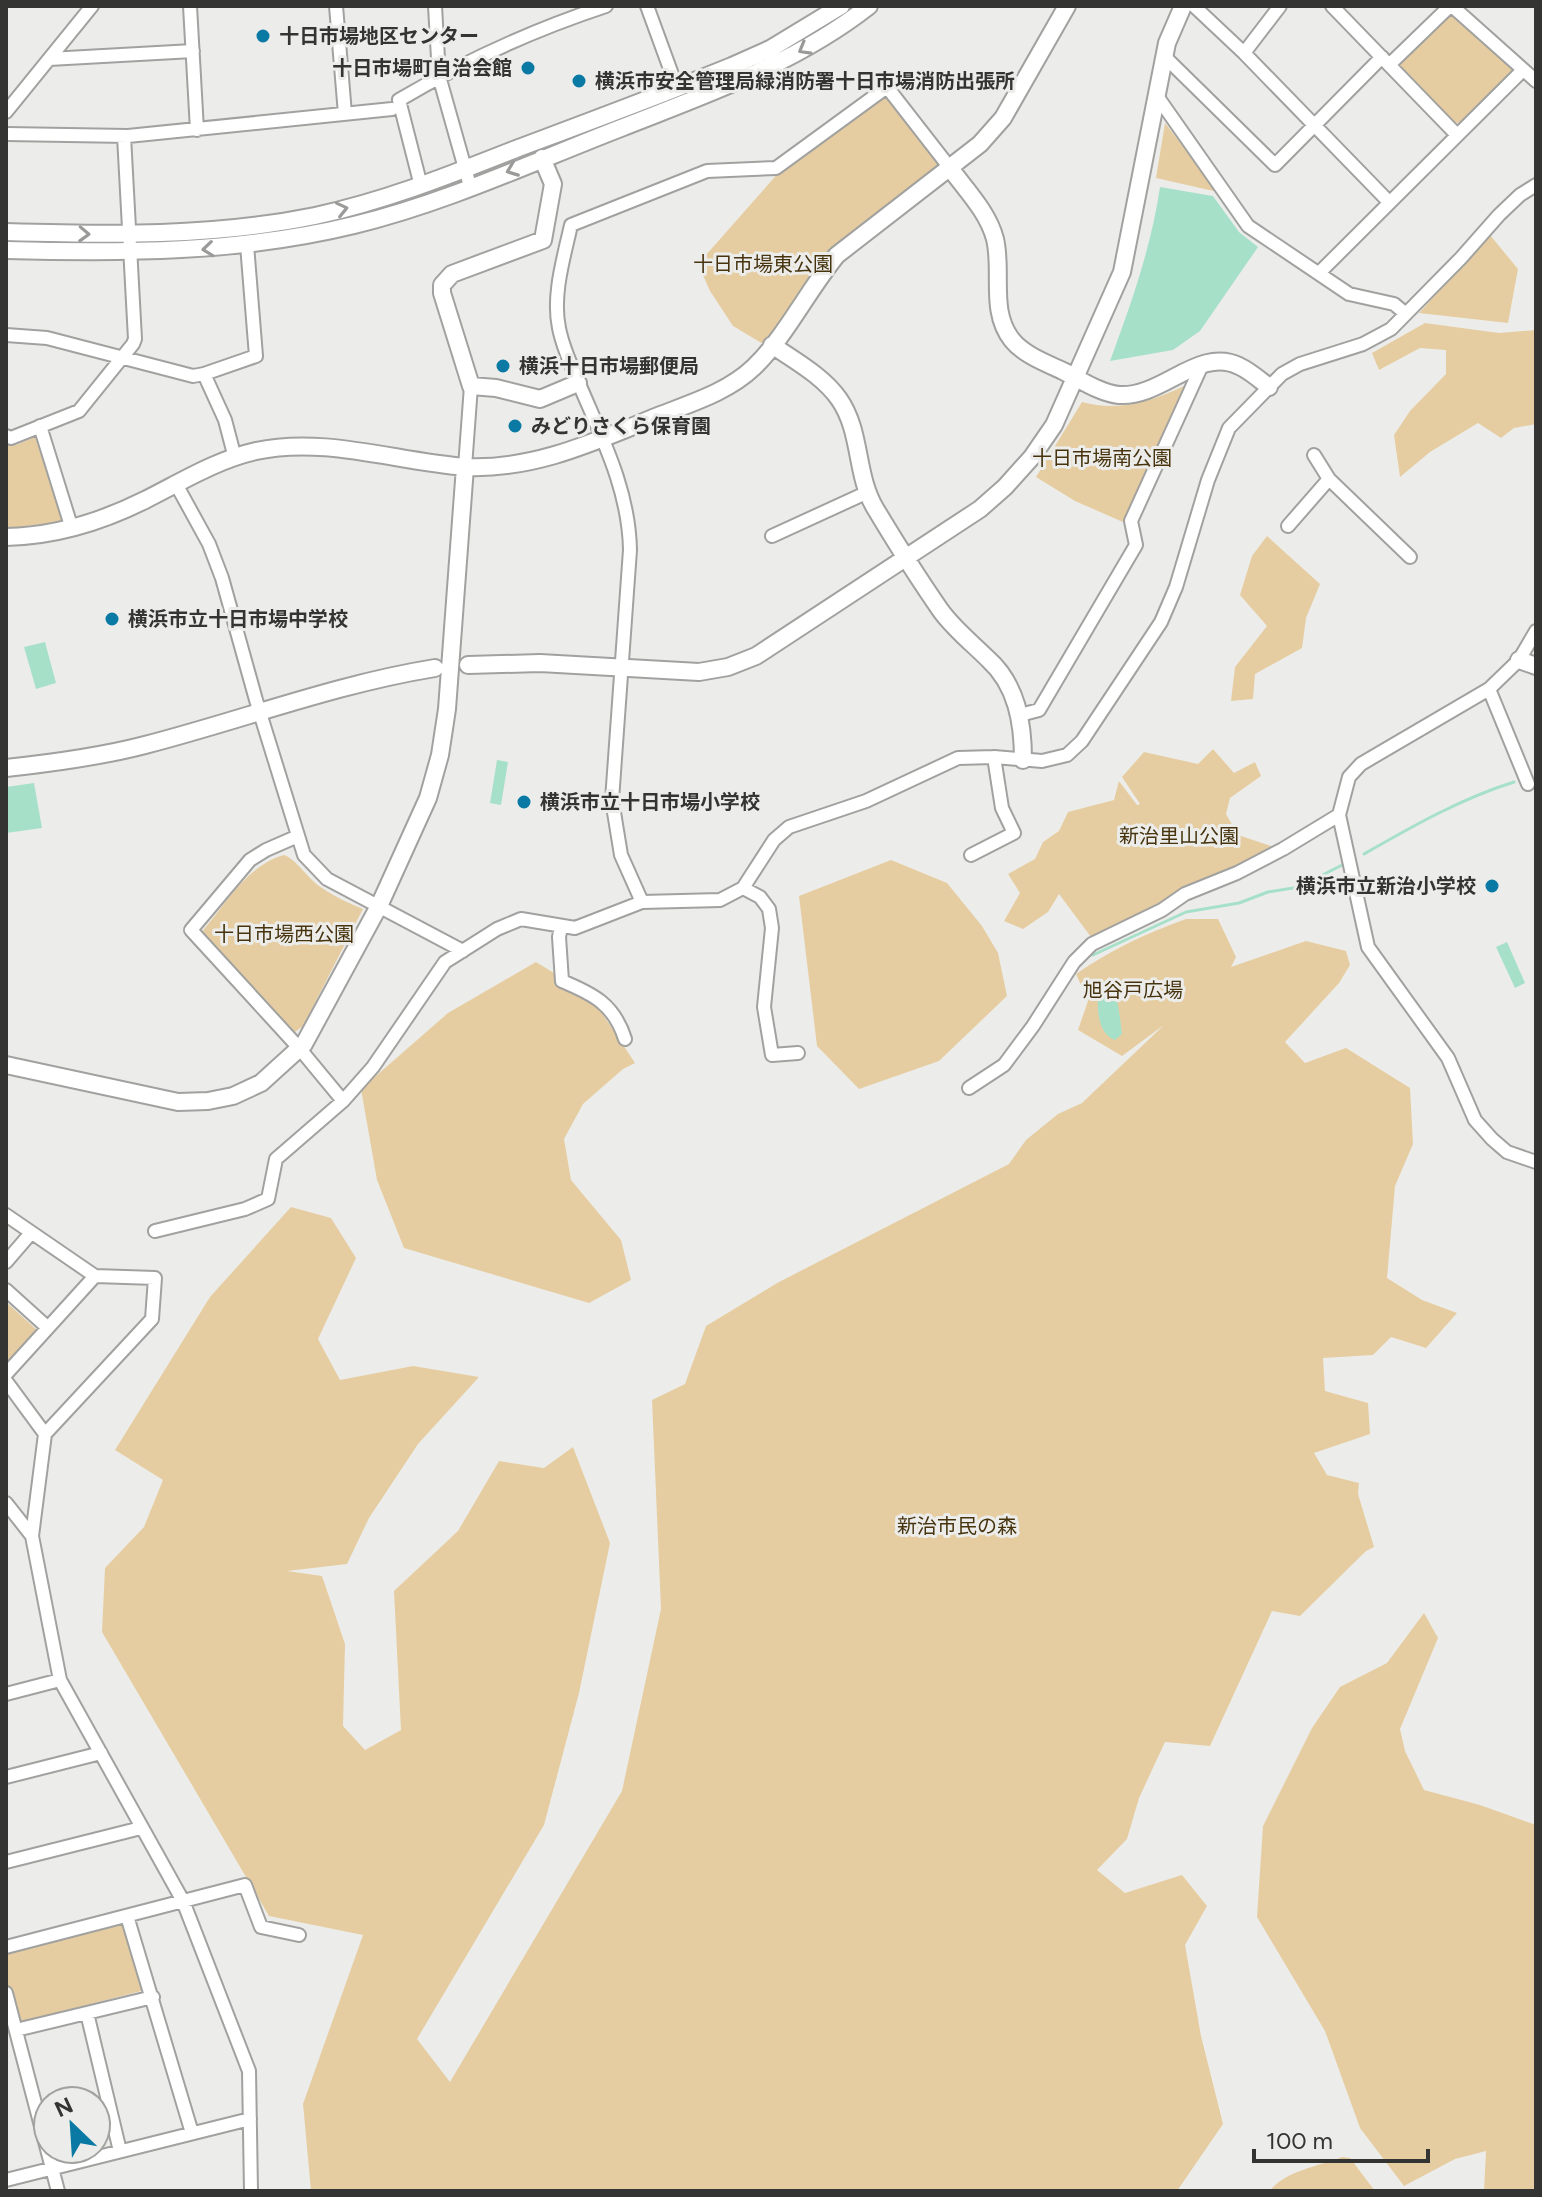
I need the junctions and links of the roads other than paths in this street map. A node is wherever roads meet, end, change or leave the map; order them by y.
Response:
1 (92, 6) edge
2 (190, 6) edge
3 (336, 6) edge
4 (435, 6) edge
5 (606, 6) edge
6 (647, 6) edge
7 (841, 6) edge
8 (869, 6) edge
9 (1067, 6) edge
10 (1183, 6) edge
11 (1194, 6) edge
12 (1280, 6) edge
13 (1451, 6) edge
14 (1335, 7) edge
15 (193, 51) junction
16 (1244, 53) junction
17 (1164, 56) junction
18 (49, 59) junction
19 (1385, 61) junction
20 (1523, 70) junction
21 (439, 76) junction
22 (1536, 81) edge
23 (677, 88) junction
24 (1157, 96) junction
25 (392, 109) dead end
26 (6, 112) edge
27 (345, 114) junction
28 (587, 122) junction
29 (1315, 126) junction
30 (197, 130) junction
31 (6, 134) edge
32 (1457, 135) junction
33 (124, 136) junction
34 (594, 138) junction
35 (542, 158) junction
36 (950, 168) junction
37 (464, 169) junction
38 (1536, 185) edge
39 (421, 186) junction
40 (470, 186) junction
41 (1389, 202) junction
42 (6, 232) edge
43 (130, 235) junction
44 (247, 245) junction
45 (6, 250) edge
46 (131, 253) junction
47 (1319, 273) junction
48 (1406, 314) junction
49 (6, 335) edge
50 (772, 345) junction
51 (123, 357) junction
52 (1202, 365) junction
53 (204, 374) junction
54 (1076, 378) junction
55 (578, 383) junction
56 (471, 386) junction
57 (1269, 387) junction
58 (40, 426) junction
59 (6, 436) edge
60 (601, 438) junction
61 (1314, 455) dead end
62 (235, 458) junction
63 (465, 467) junction
64 (1329, 479) junction
65 (176, 484) junction
66 (868, 492) junction
67 (1288, 526) dead end
68 (72, 529) junction
69 (772, 536) dead end
70 (6, 537) edge
71 (907, 557) junction
72 (1410, 557) dead end
73 (1536, 631) edge
74 (1519, 660) junction
75 (468, 665) dead end
76 (622, 666) junction
77 (1536, 666) edge
78 (435, 668) dead end
79 (1489, 689) junction
80 (259, 712) junction
81 (1020, 715) junction
82 (994, 757) junction
83 (1023, 760) junction
84 (6, 768) edge
85 (1528, 784) dead end
86 (1339, 815) junction
87 (298, 836) junction
88 (971, 855) dead end
89 (743, 888) junction
90 (642, 902) junction
91 (379, 906) junction
92 (561, 927) junction
93 (463, 951) junction
94 (625, 1039) dead end
95 (300, 1049) junction
96 (798, 1053) dead end
97 (6, 1065) edge
98 (969, 1088) dead end
99 (343, 1101) junction
100 (1536, 1162) edge
101 (6, 1215) edge
102 (155, 1231) dead end
103 (31, 1233) junction
104 (6, 1262) edge
105 (95, 1276) junction
106 (6, 1290) edge
107 (47, 1327) junction
108 (6, 1374) edge
109 (6, 1381) edge
110 (45, 1434) junction
111 (6, 1503) edge
112 (32, 1536) junction
113 (60, 1680) junction
114 (6, 1694) edge
115 (101, 1753) junction
116 (6, 1777) edge
117 (141, 1828) junction
118 (6, 1862) edge
119 (183, 1901) junction
120 (127, 1916) junction
121 (299, 1935) dead end
122 (6, 1947) edge
123 (6, 1993) edge
124 (153, 1997) junction
125 (87, 2013) junction
126 (16, 2030) junction
127 (250, 2119) junction
128 (192, 2133) junction
129 (120, 2151) junction
130 (53, 2168) junction
131 (6, 2180) edge
132 (58, 2191) edge
133 (251, 2191) edge

1 - 18 street
2 - 15 street
3 - 27 street
4 - 21 street
5 - 21 street
6 - 23 street
7 - 23 street
8 -> 34 street
9 - 36 street
10 - 17 street
11 - 16 street
12 - 16 street
13 - 19 street
13 - 20 street
14 - 19 street
15 - 18 street
15 - 30 street
16 - 29 street
17 - 24 street
17 - 29 street
18 - 26 street
19 - 29 street
19 - 32 street
20 - 22 street
20 - 32 street
21 - 37 street
21 - 39 street
23 - 28 street
24 - 47 street
24 - 54 street
25 - 27 street
27 - 30 street
28 - 34 street
28 - 37 street
29 - 41 street
30 - 33 street
31 - 33 street
32 - 41 street
33 - 43 street
34 - 35 street
35 -> 40 street
35 - 56 street
36 - 50 street
36 - 54 street
36 - 55 street
37 - 39 street
37 - 40 street
38 - 48 street
43 -> 39 street
40 - 44 street
41 - 47 street
42 -> 43 street
43 - 46 street
44 -> 46 street
44 - 53 street
45 - 46 street
46 - 51 street
47 - 48 street
48 - 57 street
49 - 51 street
50 - 60 street
50 - 66 street
51 - 53 street
51 - 58 street
52 - 54 street
52 - 57 street
52 - 81 street
53 - 62 street
54 - 71 street
55 - 56 street
55 - 60 street
56 - 63 street
57 - 83 street
58 - 59 street
58 - 68 street
60 - 63 street
60 - 76 street
61 - 64 street
62 - 63 street
62 - 65 street
63 - 91 street
64 - 67 street
64 - 72 street
65 - 68 street
65 - 80 street
66 - 69 street
66 - 71 street
68 - 70 street
71 - 76 street
71 - 81 street
73 - 74 street
74 - 77 street
74 - 79 street
75 - 76 street
76 - 90 street
78 - 80 street
79 - 85 street
79 - 86 street
80 - 84 street
80 - 87 street
81 - 83 street
82 - 83 street
82 - 88 street
82 - 89 street
86 - 98 street
86 - 100 street
87 - 91 street
87 - 95 street
89 - 90 street
89 - 96 street
90 - 92 street
91 - 93 street
91 - 95 street
92 - 93 street
92 - 94 street
93 - 99 street
95 - 97 street
95 - 99 street
99 - 102 street
101 - 103 street
103 - 104 street
103 - 105 street
105 - 107 street
105 - 110 street
106 - 107 street
107 - 108 street
109 - 110 street
110 - 112 street
111 - 112 street
112 - 113 street
113 - 114 street
113 - 115 street
115 - 116 street
115 - 117 street
117 - 118 street
117 - 119 street
119 - 120 street
119 - 121 street
119 - 127 street
120 - 122 street
120 - 124 street
123 - 126 street
124 - 125 street
124 - 128 street
125 - 126 street
125 - 129 street
126 - 130 street
127 - 128 street
127 - 133 street
128 - 129 street
129 - 130 street
130 - 131 street
130 - 132 street

